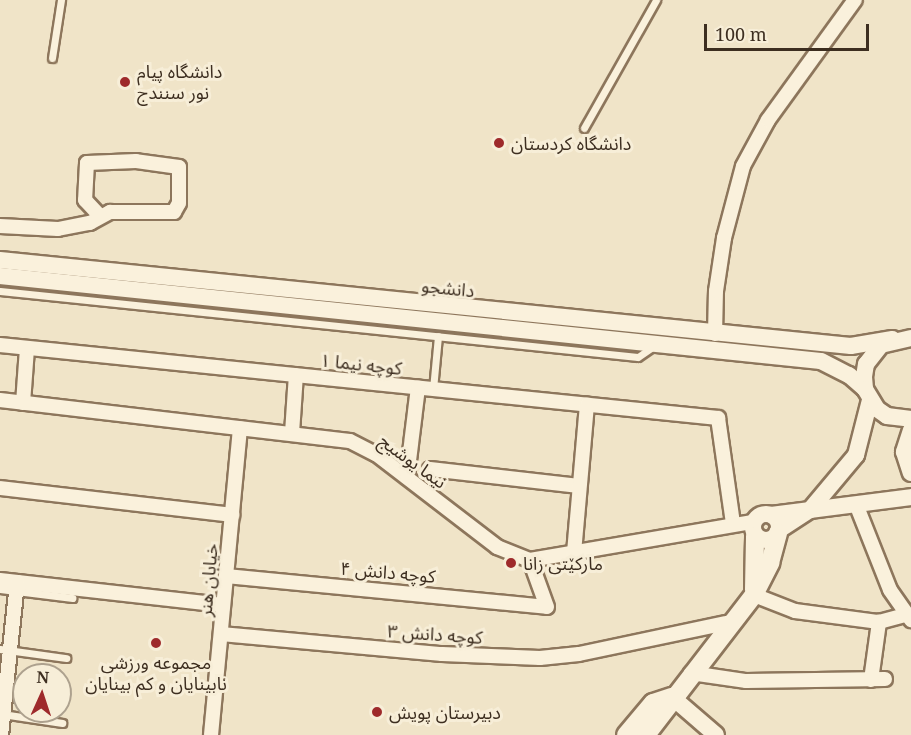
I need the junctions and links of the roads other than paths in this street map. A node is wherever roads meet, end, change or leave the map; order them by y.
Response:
1 (61, 0) edge
2 (656, 0) edge
3 (855, 0) edge
4 (52, 58) dead end
5 (585, 128) dead end
6 (100, 216) junction
7 (0, 226) edge
8 (0, 260) edge
9 (0, 276) edge
10 (0, 291) edge
11 (715, 334) junction
12 (438, 336) junction
13 (911, 338) edge
14 (892, 339) junction
15 (656, 344) junction
16 (0, 345) edge
17 (27, 348) junction
18 (296, 375) junction
19 (418, 388) junction
20 (433, 389) junction
21 (867, 394) junction
22 (0, 400) edge
23 (23, 403) junction
24 (587, 405) junction
25 (911, 419) edge
26 (240, 428) junction
27 (911, 430) edge
28 (292, 433) junction
29 (430, 469) dead end
30 (911, 473) edge
31 (407, 477) junction
32 (579, 486) junction
33 (0, 488) edge
34 (911, 497) edge
35 (856, 504) junction
36 (810, 510) junction
37 (232, 515) junction
38 (733, 523) junction
39 (776, 526) junction
40 (754, 529) junction
41 (574, 553) junction
42 (530, 560) junction
43 (226, 576) junction
44 (0, 580) edge
45 (16, 587) junction
46 (0, 589) edge
47 (754, 595) junction
48 (72, 598) dead end
49 (223, 605) junction
50 (908, 618) edge
51 (731, 622) junction
52 (879, 622) junction
53 (221, 634) junction
54 (5, 650) edge
55 (66, 658) dead end
56 (691, 673) junction
57 (672, 697) junction
58 (2, 714) edge
59 (1, 735) edge
60 (211, 735) edge
61 (218, 735) edge
62 (626, 735) edge
63 (646, 735) edge
64 (716, 735) edge

1 - 4 lane
2 - 5 lane
3 - 11 street
6 - 6 street
6 - 7 street
8 - 11 street, دانشجو
9 - 15 street, دانشجو
10 - 12 lane
11 - 14 street, دانشجو
12 - 15 lane
12 - 20 lane
13 - 14 street, دانشجو
14 - 21 street
15 - 21 street, دانشجو
16 - 17 street, کوچه نیما ۱
17 - 18 street, کوچه نیما ۱
17 - 23 street
18 - 19 street, کوچه نیما ۱
18 - 28 street
19 - 20 street, کوچه نیما ۱
19 - 31 street
20 - 24 street, کوچه نیما ۱
21 - 25 street, دانشجو
21 - 36 street
22 - 23 street, نیما یوشیج
23 - 26 street, نیما یوشیج
24 - 32 street
24 - 38 street, کوچه نیما ۱
26 - 28 street, نیما یوشیج
26 - 37 street, خیابان هنر
27 - 30 street
28 - 31 street, نیما یوشیج
29 - 32 street
31 - 42 street, نیما یوشیج
32 - 41 street
33 - 37 street
34 - 35 street
35 - 36 street
35 - 50 street
36 - 39 street
37 - 43 street, خیابان هنر
38 - 40 street
38 - 41 street
39 - 40 street
39 - 40 street
39 - 47 main road
40 - 47 main road
41 - 42 street
42 - 43 street, کوچه دانش ۴
43 - 49 street, خیابان هنر
44 - 45 street
45 - 46 lane
45 - 48 lane
45 - 49 street
45 - 54 street
47 - 51 main road
47 - 52 street
49 - 53 street, خیابان هنر
50 - 52 street
51 - 53 street, کوچه دانش ۳
51 - 56 main road
52 - 56 street
53 - 60 street, خیابان هنر
54 - 55 lane
54 - 58 street
56 - 57 main road
57 - 62 main road
57 - 63 main road
57 - 64 street
58 - 59 street
60 - 61 street

